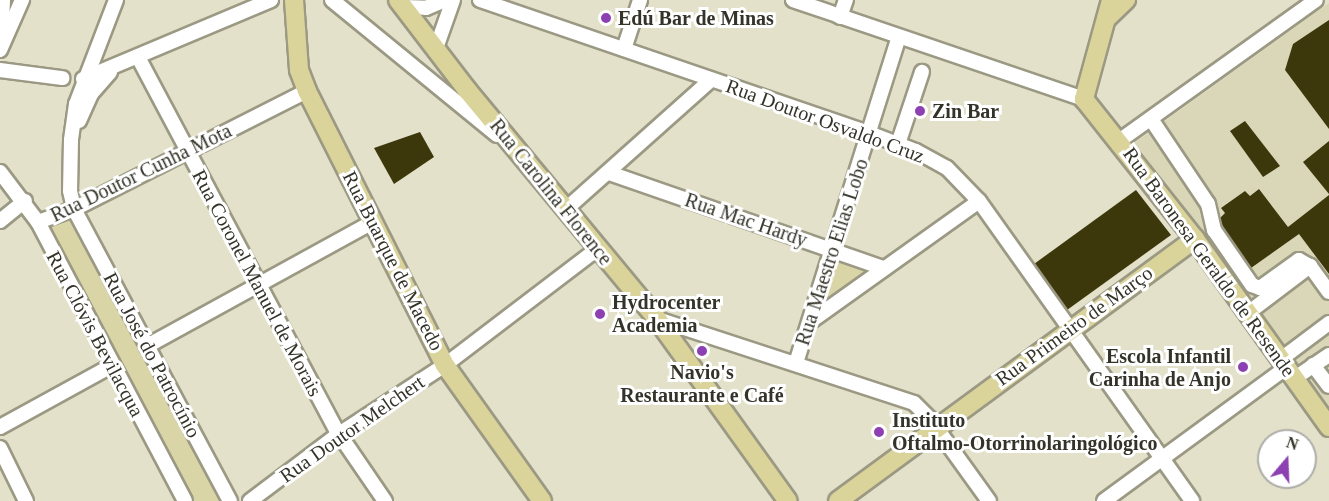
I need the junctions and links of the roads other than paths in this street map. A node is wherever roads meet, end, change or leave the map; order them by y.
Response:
1 (3, 0) edge
2 (21, 0) edge
3 (116, 0) edge
4 (271, 0) edge
5 (294, 0) edge
6 (332, 0) edge
7 (445, 0) edge
8 (453, 0) edge
9 (480, 0) edge
10 (640, 0) edge
11 (793, 0) edge
12 (846, 0) edge
13 (1313, 1) edge
14 (400, 3) edge
15 (1113, 4) edge
16 (840, 17) junction
17 (899, 37) junction
18 (1, 41) edge
19 (624, 49) junction
20 (0, 50) edge
21 (435, 51) junction
22 (138, 59) junction
23 (117, 68) junction
24 (0, 70) edge
25 (922, 72) dead end
26 (62, 78) dead end
27 (83, 79) junction
28 (711, 80) junction
29 (307, 91) junction
30 (1085, 91) junction
31 (1151, 119) junction
32 (869, 133) junction
33 (71, 140) junction
34 (1119, 141) junction
35 (898, 144) junction
36 (186, 152) junction
37 (526, 159) junction
38 (0, 172) edge
39 (609, 173) junction
40 (25, 201) junction
41 (979, 201) junction
42 (74, 209) junction
43 (566, 209) junction
44 (0, 221) edge
45 (38, 222) junction
46 (373, 222) junction
47 (1195, 239) junction
48 (597, 249) junction
49 (834, 251) junction
50 (1310, 266) junction
51 (884, 268) junction
52 (257, 286) junction
53 (1257, 287) junction
54 (1329, 292) edge
55 (1244, 308) junction
56 (657, 319) junction
57 (811, 321) junction
58 (1329, 323) edge
59 (1069, 329) junction
60 (147, 346) junction
61 (1329, 355) edge
62 (796, 363) junction
63 (446, 365) junction
64 (1313, 365) junction
65 (111, 366) junction
66 (1288, 368) junction
67 (1329, 386) edge
68 (1327, 420) edge
69 (0, 427) edge
70 (936, 427) junction
71 (339, 434) junction
72 (0, 448) edge
73 (1162, 460) junction
74 (26, 501) edge
75 (185, 501) edge
76 (230, 501) edge
77 (250, 501) edge
78 (385, 501) edge
79 (542, 501) edge
80 (788, 501) edge
81 (838, 501) edge
82 (989, 501) edge
83 (1104, 501) edge
84 (1192, 501) edge

1 - 18 street
2 - 18 street
3 - 27 street
4 - 22 street
5 - 29 main road, Rua Buarque de Macedo
6 - 37 street
7 - 14 street
8 - 21 street
9 - 19 street, Rua Doutor Osvaldo Cruz
10 - 19 street
11 - 16 street
12 - 16 street
13 - 31 street
14 - 21 main road, Rua Carolina Florence
15 - 30 main road
16 - 17 street
17 - 30 street
17 - 32 street, Rua Maestro Elias Lobo
18 - 20 street
19 - 28 street, Rua Doutor Osvaldo Cruz
21 - 37 main road, Rua Carolina Florence
22 - 23 street
22 - 36 street, Rua Coronel Manuel de Morais
23 - 27 street
23 - 33 street
24 - 26 street
25 - 35 street
27 - 33 street
28 - 32 street, Rua Doutor Osvaldo Cruz
28 - 39 street
29 - 36 street, Rua Doutor Cunha Mota
29 - 46 main road, Rua Buarque de Macedo
30 - 34 main road, Rua Baronesa Geraldo de Resende
31 - 34 street
31 - 53 street
32 - 35 street, Rua Doutor Osvaldo Cruz
32 - 49 street, Rua Maestro Elias Lobo
33 - 42 street
34 - 47 main road, Rua Baronesa Geraldo de Resende
35 - 41 street, Rua Doutor Osvaldo Cruz
36 - 42 street, Rua Doutor Cunha Mota
36 - 52 street, Rua Coronel Manuel de Morais
37 - 43 main road, Rua Carolina Florence
38 - 40 street, Rua Clóvis Bevilacqua
39 - 43 street
39 - 49 street, Rua Mac Hardy
40 - 44 street
40 - 45 street, Rua Clóvis Bevilacqua
41 - 51 street
41 - 59 street, Rua Doutor Osvaldo Cruz
42 - 45 street, Rua Doutor Cunha Mota
42 - 60 street, Rua José do Patrocínio
43 - 48 main road, Rua Carolina Florence
45 - 65 street, Rua Clóvis Bevilacqua
46 - 52 street
46 - 63 main road, Rua Buarque de Macedo
47 - 55 main road, Rua Baronesa Geraldo de Resende
47 - 59 main road, Rua Primeiro de Março
48 - 56 main road, Rua Carolina Florence
48 - 63 street, Rua Doutor Melchert
49 - 51 street, Rua Mac Hardy
49 - 57 street, Rua Maestro Elias Lobo
50 - 53 street
50 - 54 street
50 - 55 street
51 - 57 street
52 - 60 street
52 - 71 street, Rua Coronel Manuel de Morais
53 - 55 street
55 - 66 main road, Rua Baronesa Geraldo de Resende
56 - 62 street
56 - 80 main road, Rua Carolina Florence
57 - 62 street, Rua Maestro Elias Lobo
58 - 66 street
59 - 70 main road, Rua Primeiro de Março
59 - 73 street, Rua Doutor Osvaldo Cruz
60 - 76 street, Rua José do Patrocínio
61 - 64 street
62 - 70 street
63 - 71 street, Rua Doutor Melchert
63 - 79 main road, Rua Buarque de Macedo
64 - 66 street
64 - 67 street
65 - 69 street
65 - 75 street, Rua Clóvis Bevilacqua
66 - 68 main road, Rua Baronesa Geraldo de Resende
66 - 73 street
70 - 81 main road, Rua Primeiro de Março
70 - 82 street
71 - 77 street, Rua Doutor Melchert
71 - 78 street, Rua Coronel Manuel de Morais
72 - 74 street
73 - 83 street
73 - 84 street, Rua Doutor Osvaldo Cruz

